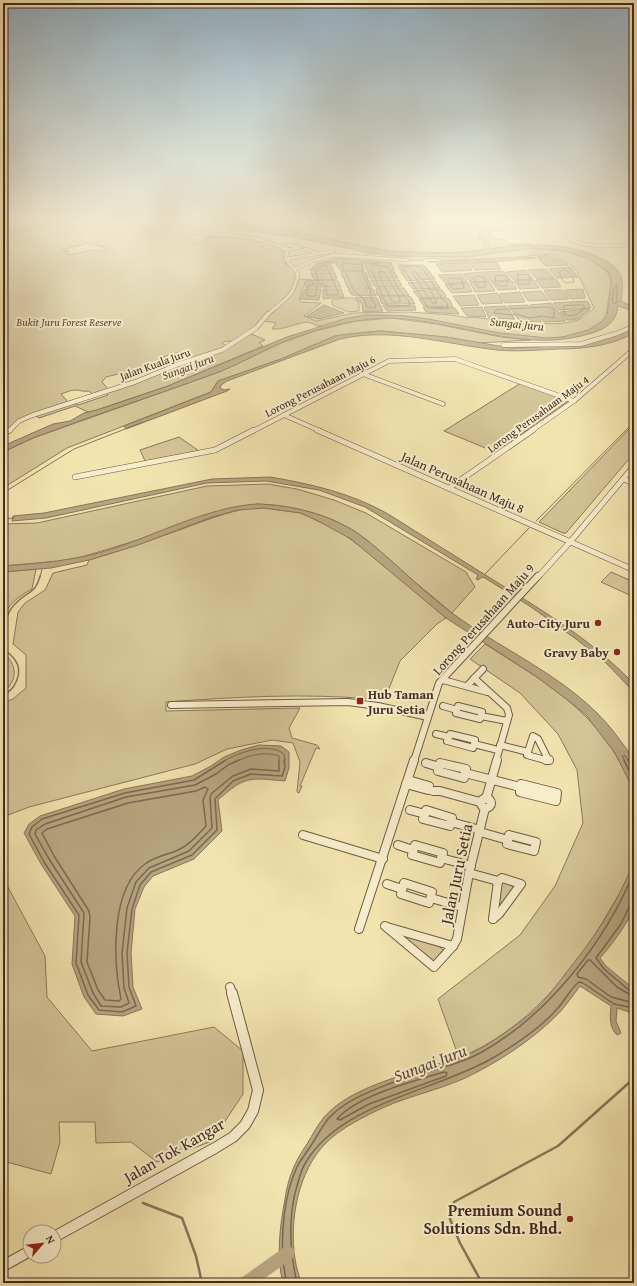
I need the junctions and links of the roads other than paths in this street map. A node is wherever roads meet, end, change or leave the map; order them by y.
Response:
1 (296, 282) edge
2 (634, 326) edge
3 (503, 345) dead end
4 (634, 349) edge
5 (364, 374) junction
6 (574, 401) junction
7 (443, 404) dead end
8 (284, 415) junction
9 (3, 433) edge
10 (634, 466) edge
11 (75, 476) dead end
12 (624, 479) junction
13 (634, 483) edge
14 (449, 488) junction
15 (570, 542) junction
16 (634, 570) edge
17 (483, 669) dead end
18 (474, 678) junction
19 (443, 680) junction
20 (467, 686) junction
21 (488, 692) junction
22 (171, 705) dead end
23 (444, 706) dead end
24 (428, 717) junction
25 (508, 718) junction
26 (436, 734) dead end
27 (499, 748) junction
28 (528, 752) dead end
29 (426, 763) dead end
30 (491, 780) junction
31 (407, 782) junction
32 (520, 787) dead end
33 (484, 803) junction
34 (410, 810) dead end
35 (480, 831) junction
36 (302, 836) dead end
37 (508, 840) dead end
38 (398, 845) dead end
39 (383, 859) junction
40 (470, 870) junction
41 (498, 881) junction
42 (387, 884) dead end
43 (462, 907) junction
44 (359, 929) dead end
45 (453, 946) junction
46 (230, 987) dead end
47 (62, 1233) edge
48 (22, 1255) edge
49 (3, 1266) edge

1 - 9 street, Jalan Kuala Juru
2 - 3 street
4 - 6 street, Lorong Perusahaan Maju 4
5 - 6 street, Lorong Perusahaan Maju 6
5 - 7 street
5 - 8 street, Lorong Perusahaan Maju 6
6 - 14 street, Lorong Perusahaan Maju 4
8 - 11 street, Lorong Perusahaan Maju 6
8 - 14 street, Jalan Perusahaan Maju 8
10 - 12 street, Lorong Perusahaan Maju 9
12 - 13 street
12 - 15 street, Lorong Perusahaan Maju 9
14 - 15 street, Jalan Perusahaan Maju 8
15 - 16 street, Jalan Perusahaan Maju 8
15 - 19 street, Lorong Perusahaan Maju 9
17 - 18 street
18 - 20 street
18 - 21 street
19 - 20 street
19 - 24 street, Lorong Perusahaan Maju 9
20 - 21 street
21 - 25 street
22 - 24 street
23 - 25 street
24 - 31 street, Lorong Perusahaan Maju 9
25 - 27 street, Jalan Juru Setia
26 - 27 street
27 - 28 street
27 - 30 street, Jalan Juru Setia
29 - 30 street
30 - 32 street
30 - 33 street, Jalan Juru Setia
31 - 33 street
31 - 39 street, Lorong Perusahaan Maju 9
33 - 35 street, Jalan Juru Setia
34 - 35 street
35 - 37 street
35 - 40 street, Jalan Juru Setia
36 - 39 street
38 - 40 street
39 - 44 street, Lorong Perusahaan Maju 9
40 - 41 street
40 - 43 street, Jalan Juru Setia
41 - 41 street
42 - 43 street
43 - 45 street, Jalan Juru Setia
45 - 45 street
46 - 47 street, Jalan Tok Kangar
48 - 49 street

